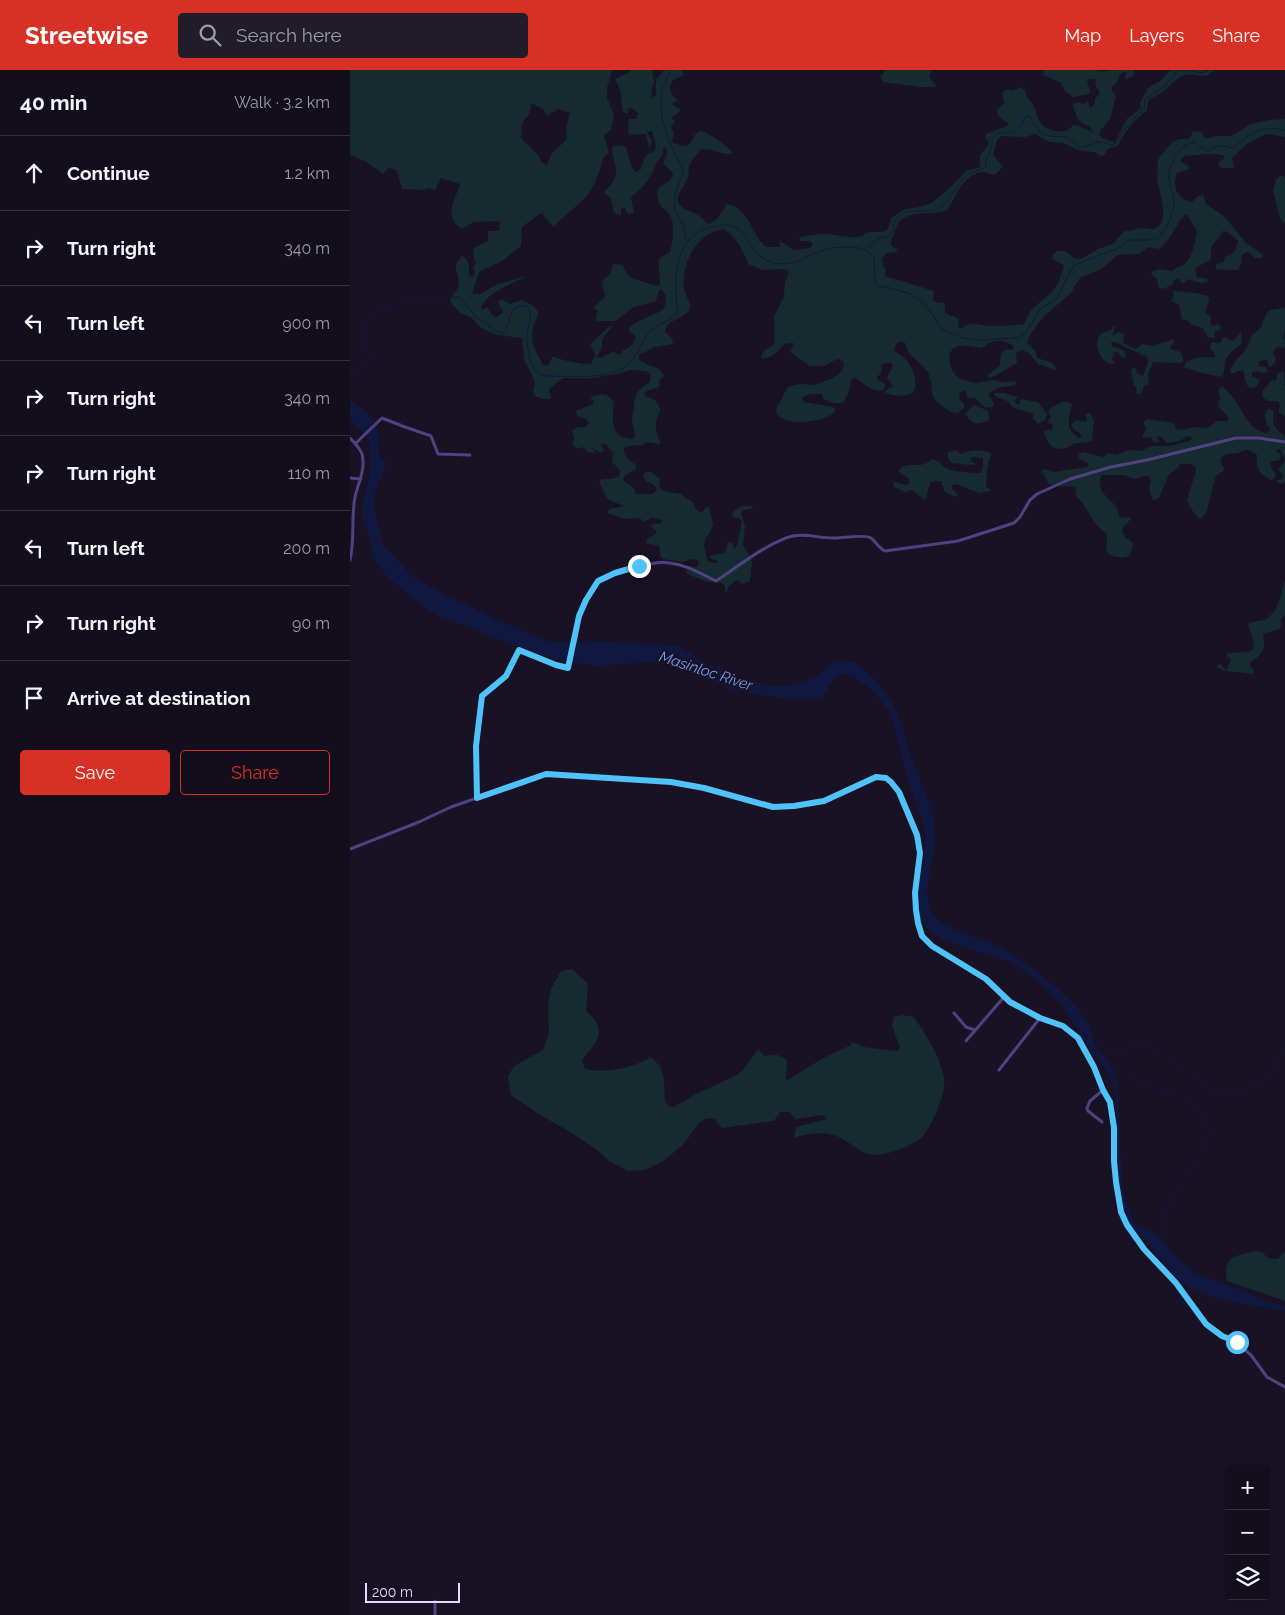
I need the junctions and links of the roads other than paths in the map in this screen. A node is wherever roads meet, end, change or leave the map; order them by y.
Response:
1 (350, 438) edge
2 (1285, 442) edge
3 (356, 443) junction
4 (470, 455) dead end
5 (350, 478) edge
6 (360, 479) junction
7 (350, 560) edge
8 (477, 798) junction
9 (350, 849) edge
10 (1004, 997) junction
11 (954, 1013) dead end
12 (1040, 1018) junction
13 (975, 1030) junction
14 (966, 1042) dead end
15 (999, 1070) dead end
16 (1103, 1090) junction
17 (1102, 1122) dead end
18 (1285, 1387) edge
19 (435, 1602) dead end
20 (435, 1615) edge

1 - 3 street
2 - 8 street
3 - 4 street
3 - 6 street
5 - 6 street
6 - 7 street
8 - 9 street
8 - 10 street
10 - 12 street
10 - 13 street
11 - 13 street
12 - 15 street
12 - 16 street
13 - 14 street
16 - 17 street
16 - 18 street
19 - 20 street

